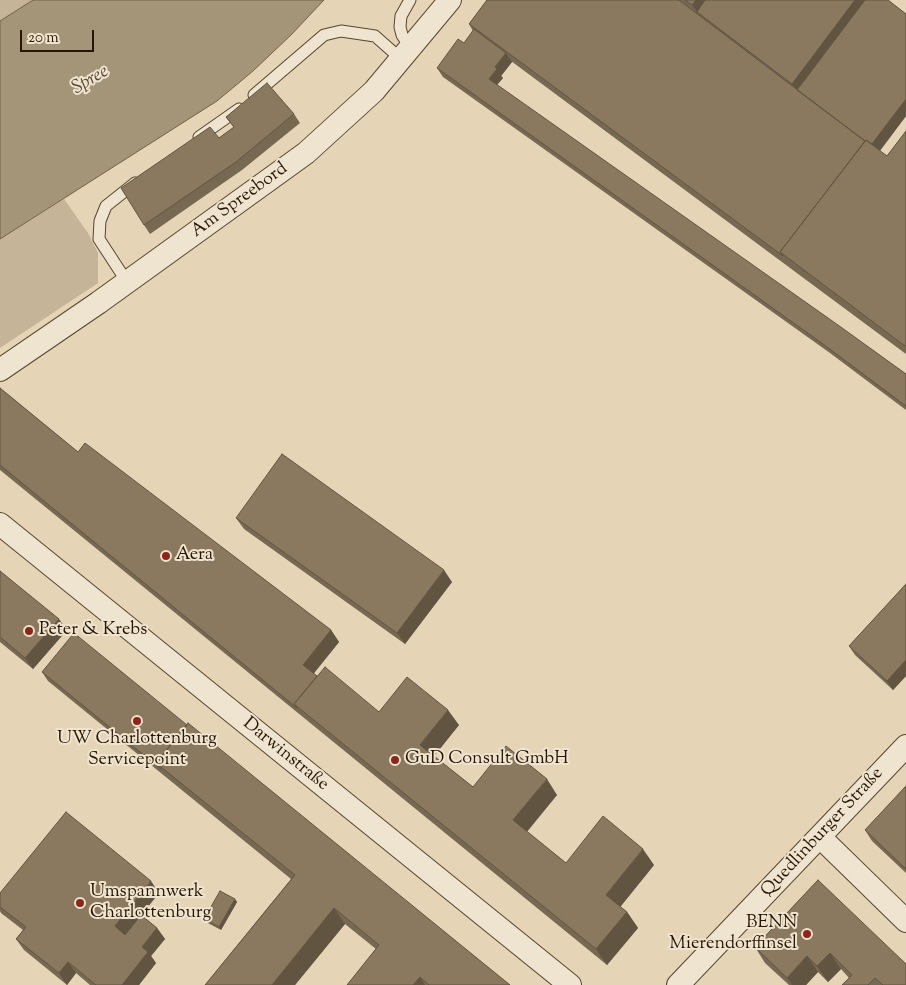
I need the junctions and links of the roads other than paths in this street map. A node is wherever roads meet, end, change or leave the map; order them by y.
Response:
1 (410, 0) edge
2 (450, 0) edge
3 (406, 53) junction
4 (191, 143) edge
5 (145, 174) edge
6 (126, 282) junction
7 (0, 370) edge
8 (0, 524) edge
9 (906, 746) edge
10 (820, 837) junction
11 (906, 921) edge
12 (570, 985) edge
13 (678, 985) edge

1 - 3 lane
2 - 3 street, Am Spreebord
3 - 4 lane
3 - 6 street, Am Spreebord
5 - 6 lane
6 - 7 street, Am Spreebord
8 - 12 street, Darwinstraße
9 - 10 street, Quedlinburger Straße
10 - 11 street
10 - 13 street, Quedlinburger Straße

